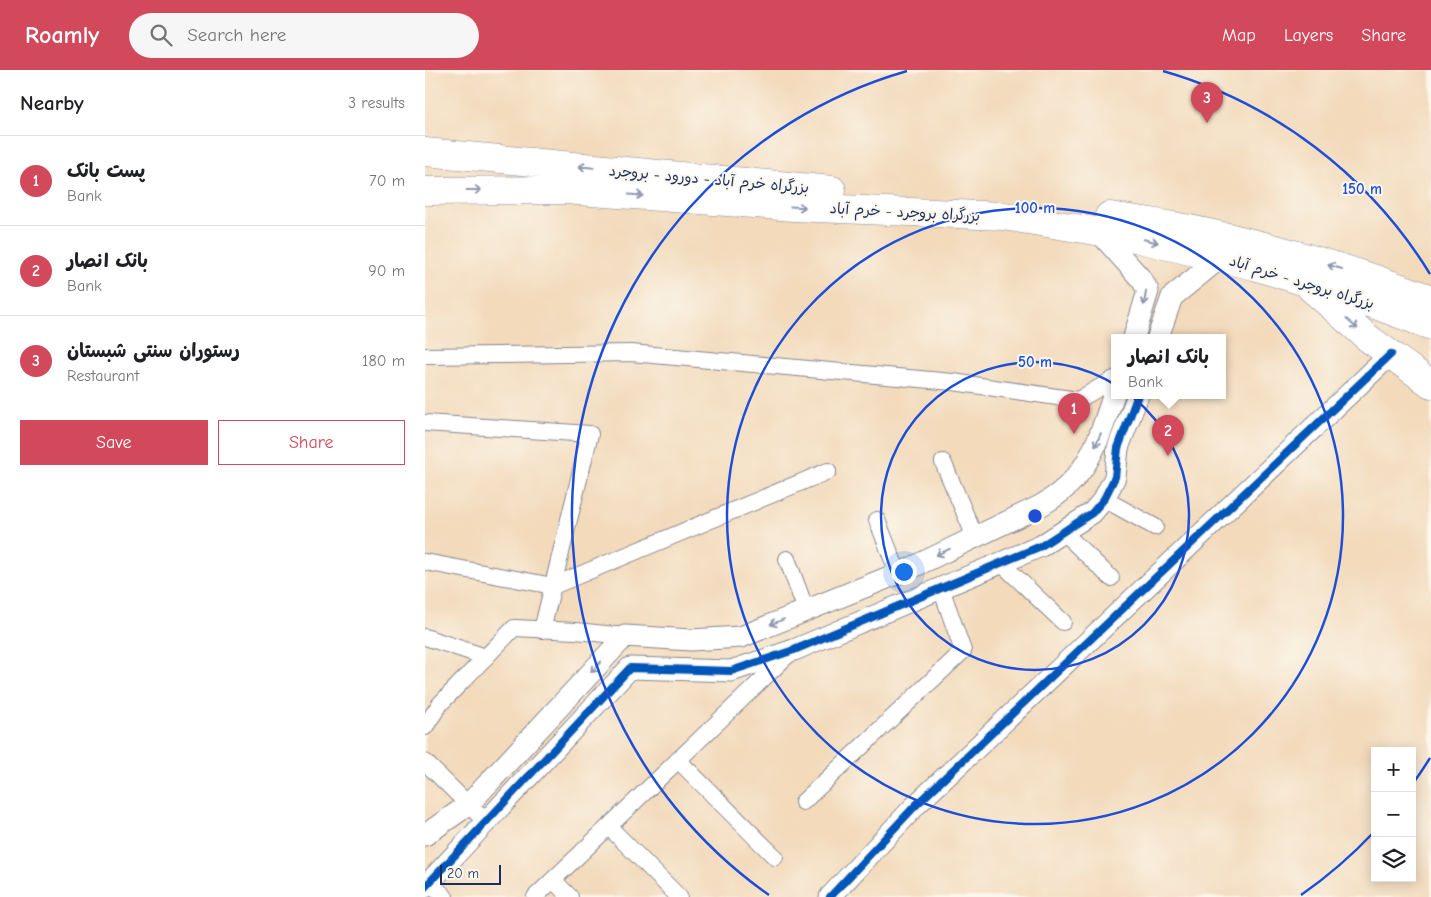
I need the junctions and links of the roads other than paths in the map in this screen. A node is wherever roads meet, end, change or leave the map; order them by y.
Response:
1 (425, 152) edge
2 (425, 191) edge
3 (1099, 232) junction
4 (1221, 257) junction
5 (1374, 278) junction
6 (1302, 281) junction
7 (1431, 295) edge
8 (1431, 299) edge
9 (1431, 326) edge
10 (1135, 334) edge
11 (1160, 334) edge
12 (1391, 354) junction
13 (425, 356) edge
14 (1111, 381) edge
15 (1431, 384) edge
16 (1112, 399) edge
17 (1136, 399) edge
18 (425, 423) edge
19 (943, 462) dead end
20 (828, 471) dead end
21 (1104, 499) junction
22 (877, 520) dead end
23 (1155, 527) dead end
24 (1063, 532) junction
25 (975, 537) junction
26 (787, 559) dead end
27 (425, 562) edge
28 (1001, 563) junction
29 (904, 571) junction
30 (1111, 578) dead end
31 (553, 586) junction
32 (932, 592) junction
33 (806, 610) junction
34 (1063, 622) dead end
35 (543, 630) junction
36 (625, 636) junction
37 (425, 637) edge
38 (691, 640) junction
39 (794, 650) junction
40 (486, 657) junction
41 (700, 671) junction
42 (425, 728) edge
43 (678, 760) junction
44 (425, 762) edge
45 (803, 802) dead end
46 (467, 805) junction
47 (486, 822) junction
48 (609, 827) junction
49 (425, 835) edge
50 (775, 857) dead end
51 (553, 880) junction
52 (427, 884) edge
53 (445, 897) edge
54 (535, 897) edge
55 (570, 897) edge
56 (679, 897) edge
57 (830, 897) edge

5 -> 1 highway, بزرگراه خرم آباد - دورود - بروجرد
2 -> 3 highway, بزرگراه بروجرد - خرم آباد
3 -> 4 highway, بزرگراه بروجرد - خرم آباد
3 -> 10 street
4 - 6 highway, بزرگراه بروجرد - خرم آباد
4 - 11 street
5 - 7 highway
5 - 8 highway, بزرگراه خرم آباد - دورود - بروجرد
6 - 9 highway, بزرگراه بروجرد - خرم آباد
6 -> 12 highway
12 - 15 highway
12 - 57 street
13 - 14 street
16 -> 25 street
17 - 21 street
18 - 31 street
19 - 25 street
20 - 31 street
21 - 23 street
21 - 24 street
22 - 29 street
24 - 28 street
24 - 30 street
25 -> 29 street
26 - 33 street
27 - 31 street
28 - 32 street
28 - 34 street
29 - 32 street
29 - 33 street
31 - 35 street
32 - 39 street
32 - 45 street
33 -> 38 street
35 - 36 street
35 - 40 street
36 - 38 street
36 -> 46 street
37 - 40 street
38 - 41 street
39 - 41 street
39 - 43 street
40 - 42 street
41 - 47 street
43 - 48 street
43 - 50 street
44 - 46 street
46 - 47 street
46 - 49 street
47 - 52 street
48 - 51 street
48 - 56 street
51 - 54 street
51 - 55 street
52 - 53 street

